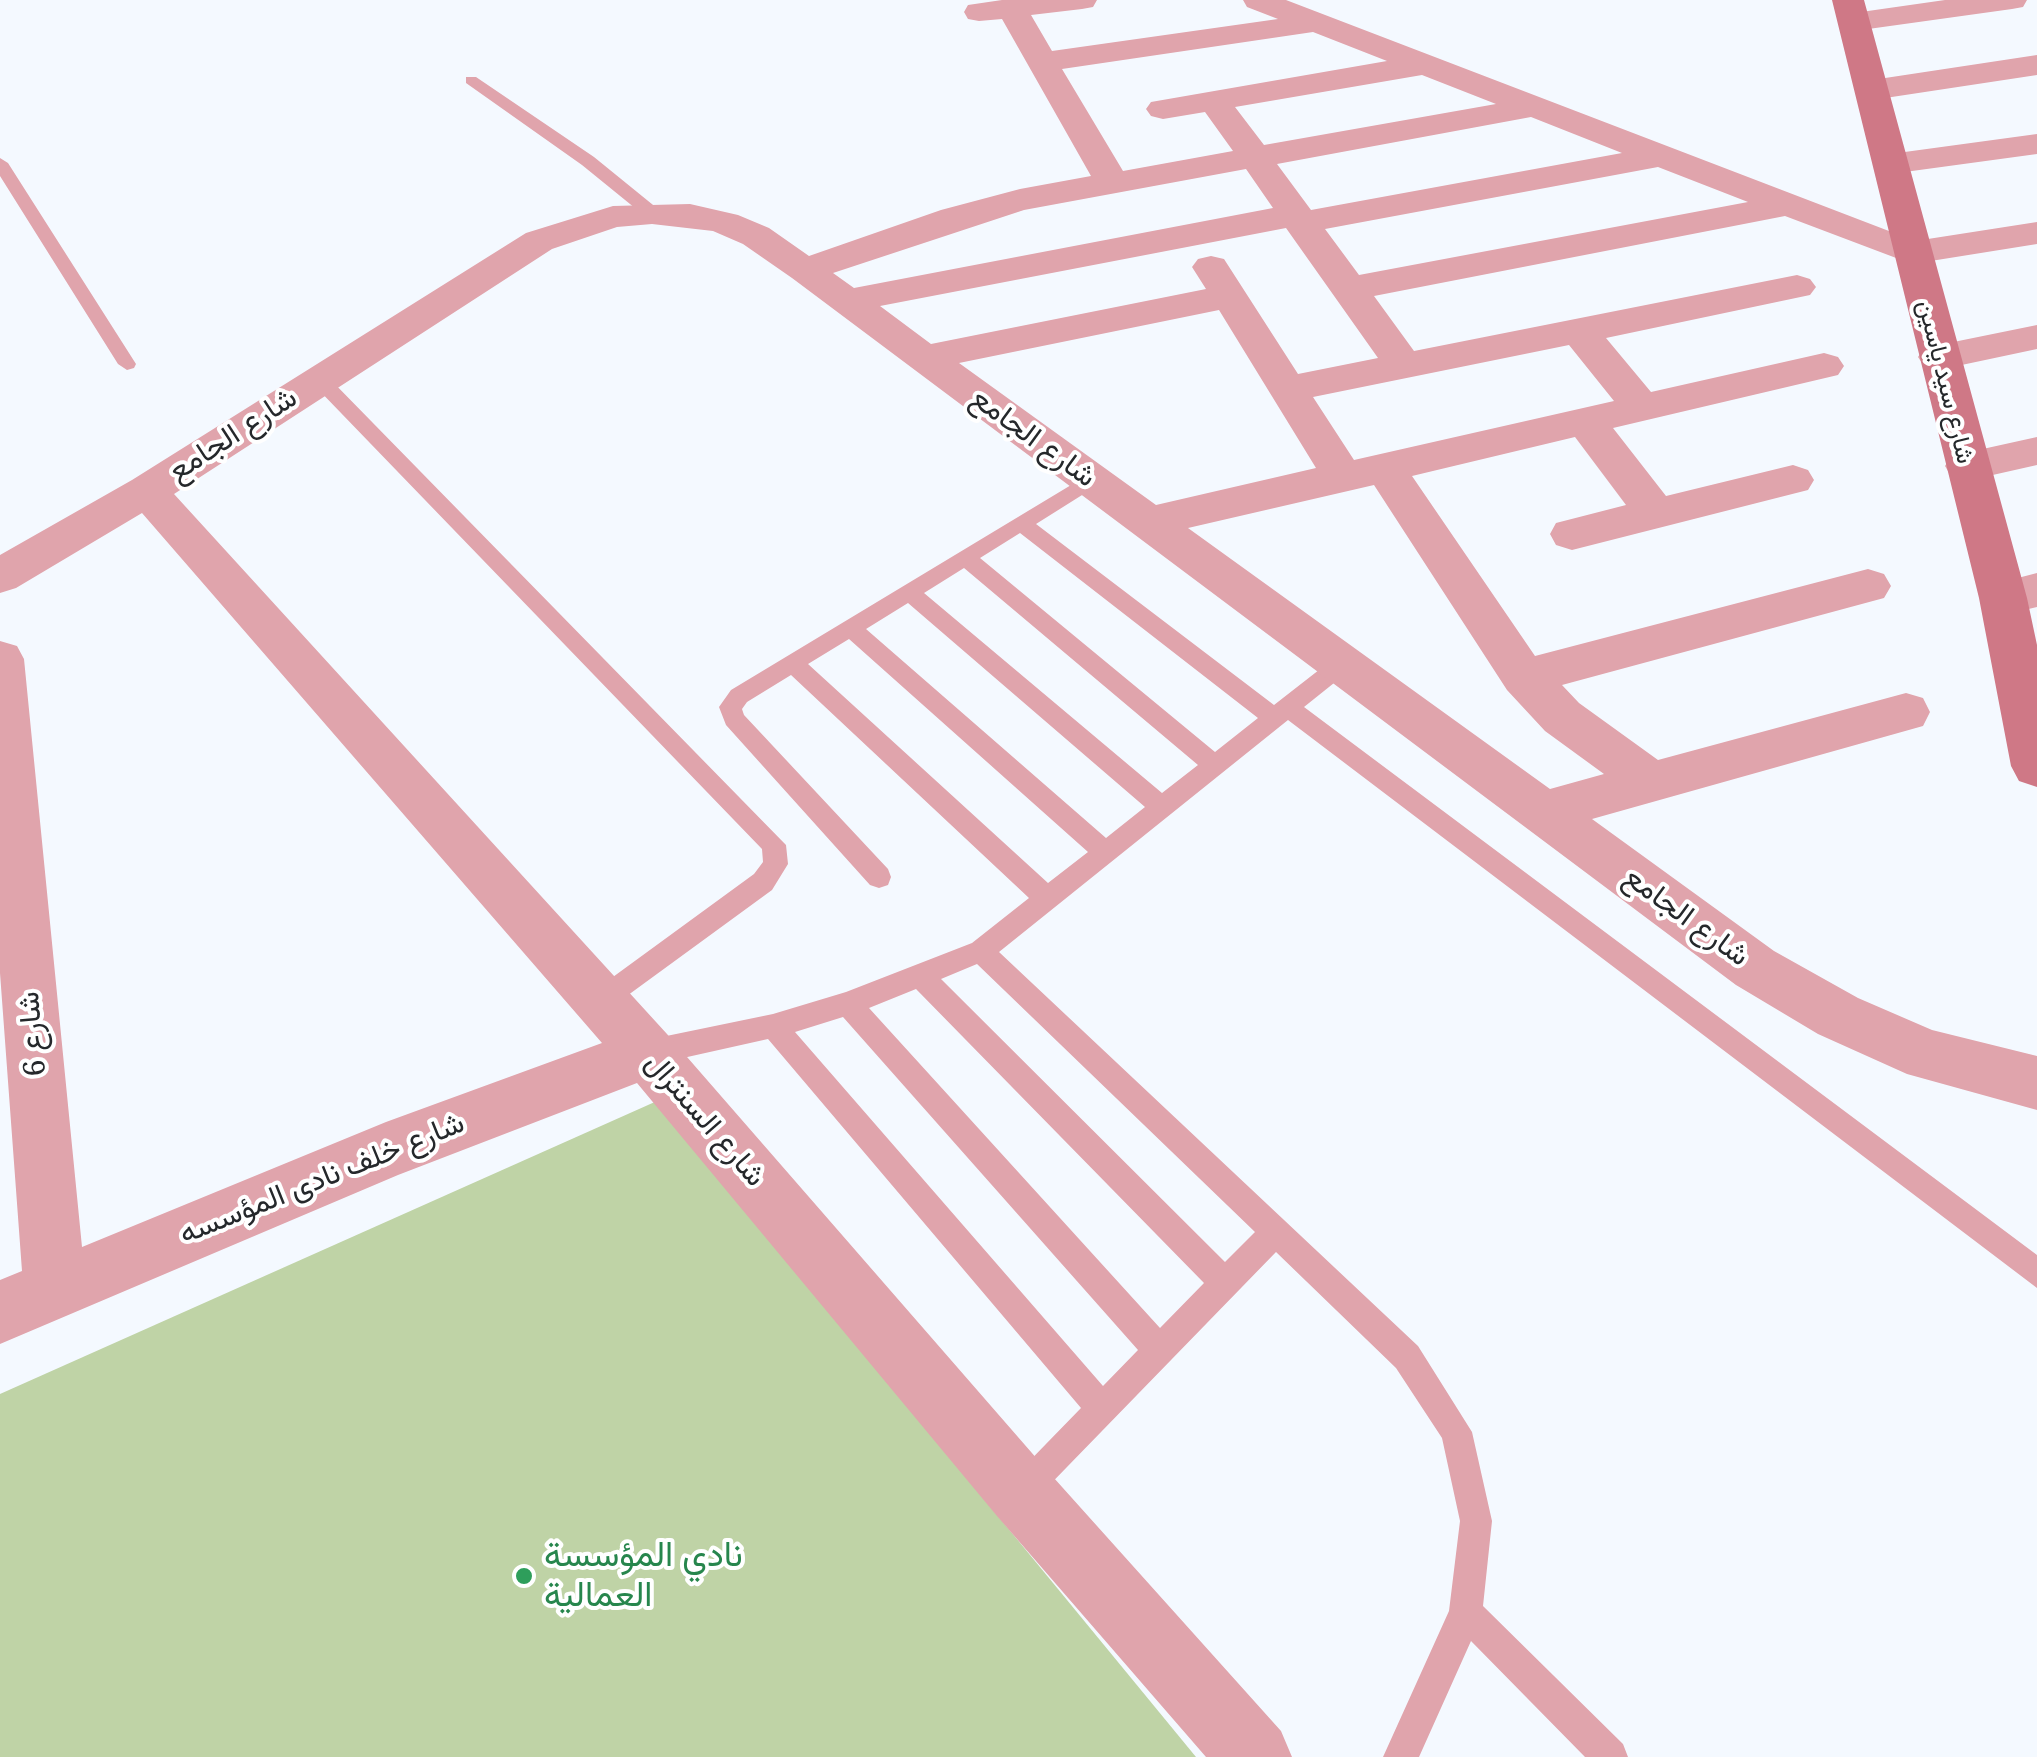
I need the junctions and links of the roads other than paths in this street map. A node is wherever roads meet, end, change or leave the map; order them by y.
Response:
1 (1082, 0) edge
2 (1258, 0) edge
3 (2012, 0) edge
4 (1957, 8) junction
5 (1851, 11) edge
6 (1316, 23) junction
7 (1123, 50) junction
8 (1042, 62) junction
9 (1426, 65) junction
10 (2035, 67) edge
11 (471, 80) dead end
12 (1872, 90) junction
13 (1214, 101) junction
14 (1534, 106) junction
15 (1163, 109) junction
16 (2037, 144) edge
17 (1662, 156) junction
18 (1254, 157) junction
19 (0, 163) edge
20 (1890, 164) junction
21 (1201, 166) junction
22 (1112, 182) junction
23 (1054, 192) junction
24 (1789, 204) junction
25 (1382, 208) junction
26 (652, 213) junction
27 (1298, 219) junction
28 (2037, 233) edge
29 (1191, 235) junction
30 (1577, 246) junction
31 (1090, 254) junction
32 (1912, 254) junction
33 (805, 270) junction
34 (1796, 287) dead end
35 (1349, 289) junction
36 (1619, 294) junction
37 (1230, 296) junction
38 (846, 301) junction
39 (1579, 331) junction
40 (2037, 337) edge
41 (1938, 356) junction
42 (923, 358) junction
43 (128, 364) dead end
44 (1404, 366) junction
45 (1824, 366) dead end
46 (320, 380) junction
47 (1288, 389) junction
48 (1642, 408) junction
49 (1585, 422) junction
50 (2037, 451) edge
51 (1966, 466) junction
52 (1364, 472) junction
53 (1091, 480) junction
54 (1793, 480) dead end
55 (147, 491) junction
56 (1656, 514) junction
57 (1149, 522) junction
58 (1022, 524) junction
59 (1572, 534) dead end
60 (966, 558) junction
61 (0, 576) edge
62 (1868, 586) dead end
63 (910, 592) junction
64 (2020, 594) edge
65 (852, 628) junction
66 (0, 659) edge
67 (793, 664) junction
68 (1341, 665) junction
69 (1524, 676) junction
70 (1281, 712) junction
71 (1906, 712) dead end
72 (1214, 765) junction
73 (2037, 766) edge
74 (1651, 782) junction
75 (1162, 807) junction
76 (1542, 812) junction
77 (1105, 852) junction
78 (879, 877) dead end
79 (1047, 898) junction
80 (981, 951) junction
81 (922, 976) junction
82 (600, 1001) junction
83 (848, 1004) junction
84 (772, 1026) junction
85 (647, 1053) junction
86 (2037, 1083) edge
87 (1276, 1231) junction
88 (2037, 1273) edge
89 (1225, 1283) junction
90 (55, 1289) junction
91 (0, 1312) edge
92 (1159, 1350) junction
93 (1102, 1408) junction
94 (1021, 1492) junction
95 (1466, 1612) junction
96 (1255, 1757) edge
97 (1401, 1757) edge
98 (1610, 1757) edge

1 - 8 street
2 - 6 street
3 - 4 street
4 - 5 street
4 - 10 street
5 - 12 street, شارع سيد ياسين
6 - 7 street
6 - 9 street
7 - 8 street
7 - 15 street
8 - 22 street
9 - 13 street
9 - 14 street
10 - 12 street
11 - 26 lane
12 - 20 street, شارع سيد ياسين
13 - 15 street
13 - 18 street
14 - 17 street
14 - 25 street
15 - 21 street
16 - 20 street
17 - 24 street
17 - 25 street
18 - 21 street
18 - 25 street
18 - 27 street
19 - 43 lane
20 - 32 street, شارع سيد ياسين
21 - 22 street
22 - 23 street
23 - 31 street
23 - 33 street
24 - 30 street
24 - 32 street
25 - 27 street
25 - 30 street
25 - 35 street
26 - 33 street, شارع الجامع
26 - 46 street, شارع الجامع
27 - 29 street
27 - 35 street
28 - 32 street
29 - 31 street
29 - 37 street
30 - 36 street
31 - 38 street
32 - 41 street, شارع سيد ياسين
33 - 38 street, شارع الجامع
34 - 36 street
35 - 44 street
36 - 39 street
37 - 42 street
37 - 47 street
38 - 42 street, شارع الجامع
39 - 44 street
39 - 48 street
40 - 41 street
41 - 51 street, شارع سيد ياسين
42 - 53 street, شارع الجامع
44 - 47 street
45 - 48 street
46 - 55 street, شارع الجامع
46 - 82 lane
47 - 52 street
48 - 49 street
49 - 52 street
49 - 56 street
50 - 51 street
51 - 64 street, شارع سيد ياسين
52 - 57 street
52 - 69 street
53 - 57 street, شارع الجامع
53 - 58 lane
54 - 56 street
55 - 61 street, شارع الجامع
55 - 82 street, شارع السنترال
56 - 59 street
57 - 68 street, شارع الجامع
58 - 60 lane
58 - 70 lane
60 - 63 lane
60 - 72 lane
62 - 69 street
63 - 65 lane
63 - 75 lane
64 - 73 street, شارع سيد ياسين
65 - 67 lane
65 - 77 lane
66 - 90 street, شارع 6
67 - 78 lane
67 - 79 lane
68 - 70 lane
68 - 76 street, شارع الجامع
69 - 74 street
70 - 72 lane
70 - 88 lane
71 - 74 street
72 - 75 lane
74 - 76 street
75 - 77 lane
76 - 86 street, شارع الجامع
77 - 79 lane
79 - 80 lane
80 - 81 lane
80 - 87 lane
81 - 83 lane
81 - 89 lane
82 - 85 street, شارع السنترال
83 - 84 lane
83 - 92 lane
84 - 85 lane
84 - 93 lane
85 - 90 street, شارع خلف نادى المؤسسه
85 - 94 street, شارع السنترال
87 - 89 lane
87 - 95 lane
89 - 92 lane
90 - 91 street, شارع خلف نادى المؤسسه
92 - 93 lane
93 - 94 lane
94 - 96 street, شارع السنترال
95 - 97 lane
95 - 98 lane

